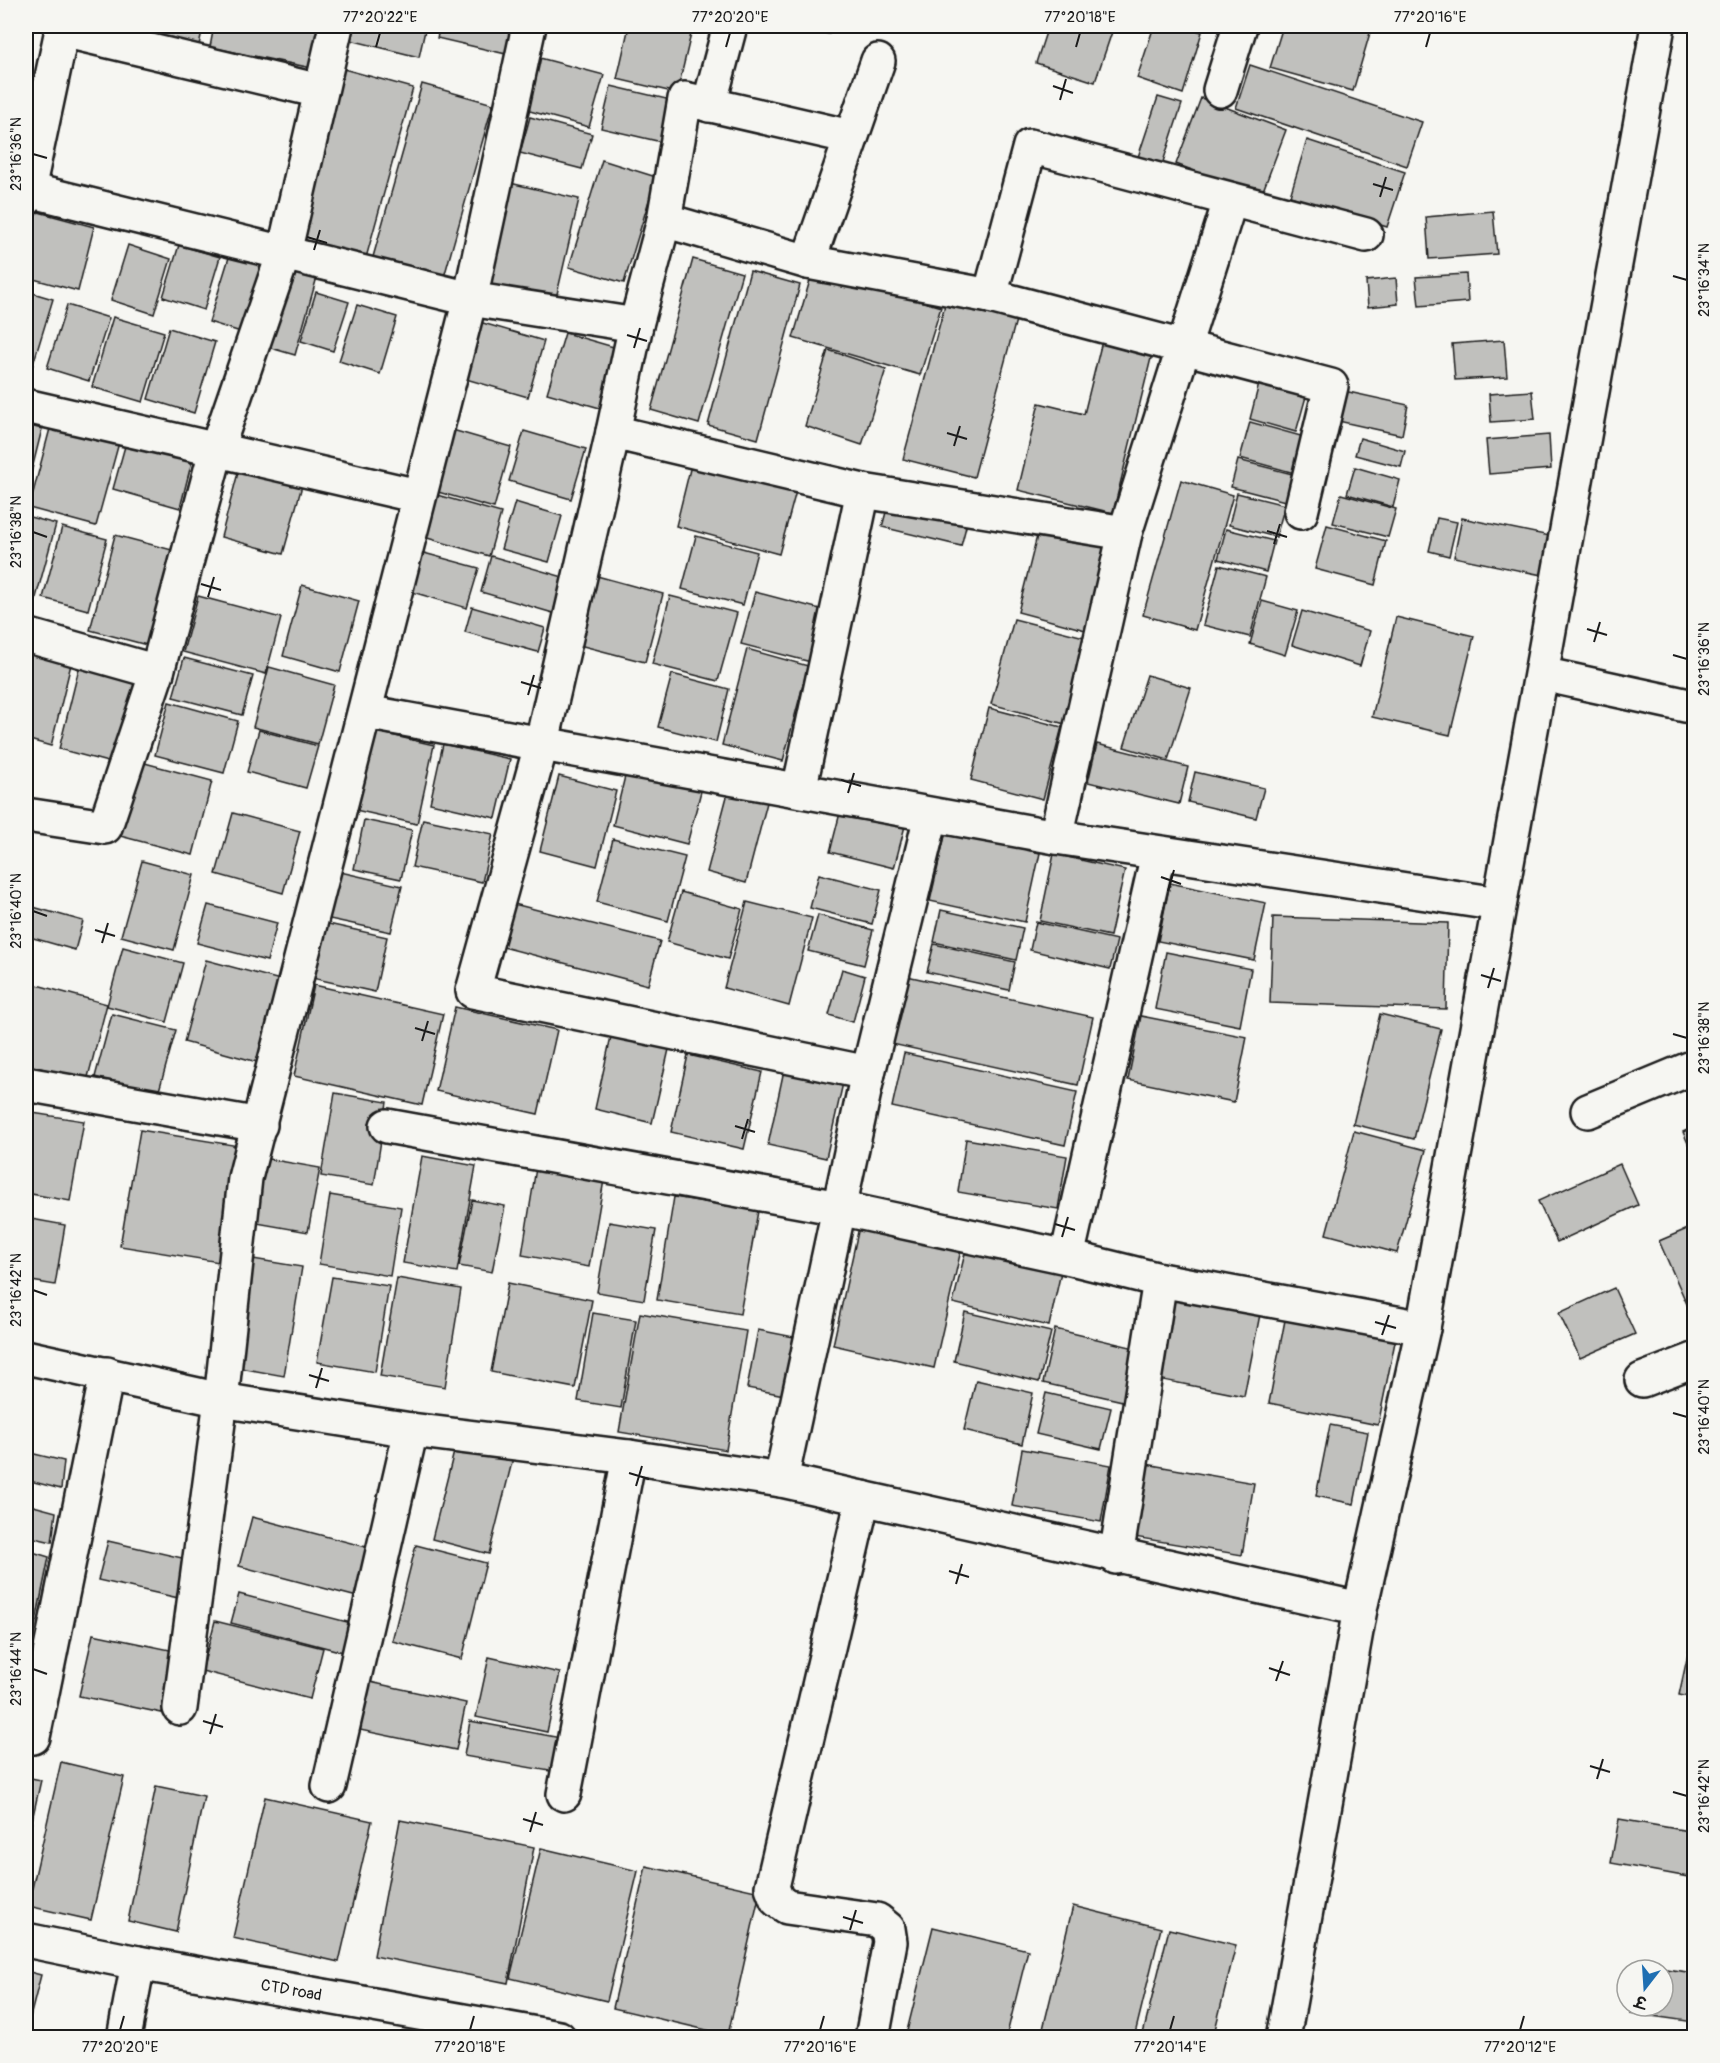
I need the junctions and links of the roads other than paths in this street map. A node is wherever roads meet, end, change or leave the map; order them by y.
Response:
1 (336, 26) edge
2 (529, 26) edge
3 (730, 26) edge
4 (1240, 26) edge
5 (1658, 26) edge
6 (879, 61) dead end
7 (1220, 90) dead end
8 (320, 91) junction
9 (710, 105) junction
10 (851, 137) junction
11 (27, 195) edge
12 (1230, 201) junction
13 (664, 220) junction
14 (1366, 235) dead end
15 (284, 253) junction
16 (808, 262) junction
17 (990, 296) junction
18 (470, 299) junction
19 (636, 325) junction
20 (1184, 345) junction
21 (26, 406) edge
22 (613, 432) junction
23 (216, 451) junction
24 (863, 491) junction
25 (418, 496) junction
26 (1301, 512) dead end
27 (1125, 533) junction
28 (26, 635) edge
29 (157, 672) junction
30 (1542, 674) junction
31 (1695, 707) edge
32 (365, 712) junction
33 (542, 742) junction
34 (799, 790) junction
35 (26, 815) edge
36 (931, 816) junction
37 (1056, 837) junction
38 (1158, 854) junction
39 (1499, 904) junction
40 (1695, 1067) edge
41 (868, 1073) junction
42 (26, 1084) edge
43 (1588, 1111) dead end
44 (260, 1125) junction
45 (387, 1126) dead end
46 (839, 1208) junction
47 (1067, 1257) junction
48 (1160, 1280) junction
49 (1423, 1328) junction
50 (26, 1357) edge
51 (1695, 1360) edge
52 (106, 1374) junction
53 (1642, 1380) dead end
54 (221, 1400) junction
55 (411, 1430) junction
56 (629, 1457) junction
57 (781, 1480) junction
58 (863, 1498) junction
59 (1116, 1557) junction
60 (1360, 1609) junction
61 (180, 1708) dead end
62 (33, 1737) dead end
63 (329, 1786) dead end
64 (564, 1794) dead end
65 (26, 1940) edge
66 (138, 1964) junction
67 (124, 2037) edge
68 (559, 2037) edge
69 (872, 2037) edge
70 (1283, 2037) edge

1 - 8 street
2 - 18 street
3 - 9 street
4 - 7 street
5 - 30 street
6 - 10 street
8 - 11 street
8 - 15 street
9 - 10 street
9 - 13 street
10 - 16 street
11 - 15 street
12 - 14 street
12 - 17 street
12 - 20 street
13 - 16 street
13 - 19 street
15 - 18 street
15 - 23 street
16 - 17 street
17 - 20 street
18 - 19 street
18 - 25 street
19 - 22 street
20 - 26 street
20 - 27 street
21 - 23 street
22 - 24 street
22 - 33 street
23 - 25 street
23 - 29 street
24 - 27 street
24 - 34 street
25 - 32 street
27 - 37 street
28 - 29 street
29 - 35 street
30 - 31 street
30 - 39 street
32 - 33 street
32 - 44 street
33 - 34 street
33 - 41 street
34 - 36 street
36 - 37 street
36 - 41 street
37 - 38 street
38 - 39 street
38 - 47 street
39 - 49 street
40 - 43 street
41 - 46 street
42 - 44 street
44 - 54 street
45 - 46 street
46 - 47 street
46 - 57 street
47 - 48 street
48 - 49 street
48 - 59 street
49 - 60 street
50 - 52 street
51 - 53 street
52 - 54 street
52 - 62 street
54 - 55 street
54 - 61 street
55 - 56 street
55 - 63 street
56 - 57 street
56 - 64 street
57 - 58 street
58 - 59 street
58 - 69 street
59 - 60 street
60 - 70 street
65 - 66 street, CTD road
66 - 67 street
66 - 68 street, CTD road

